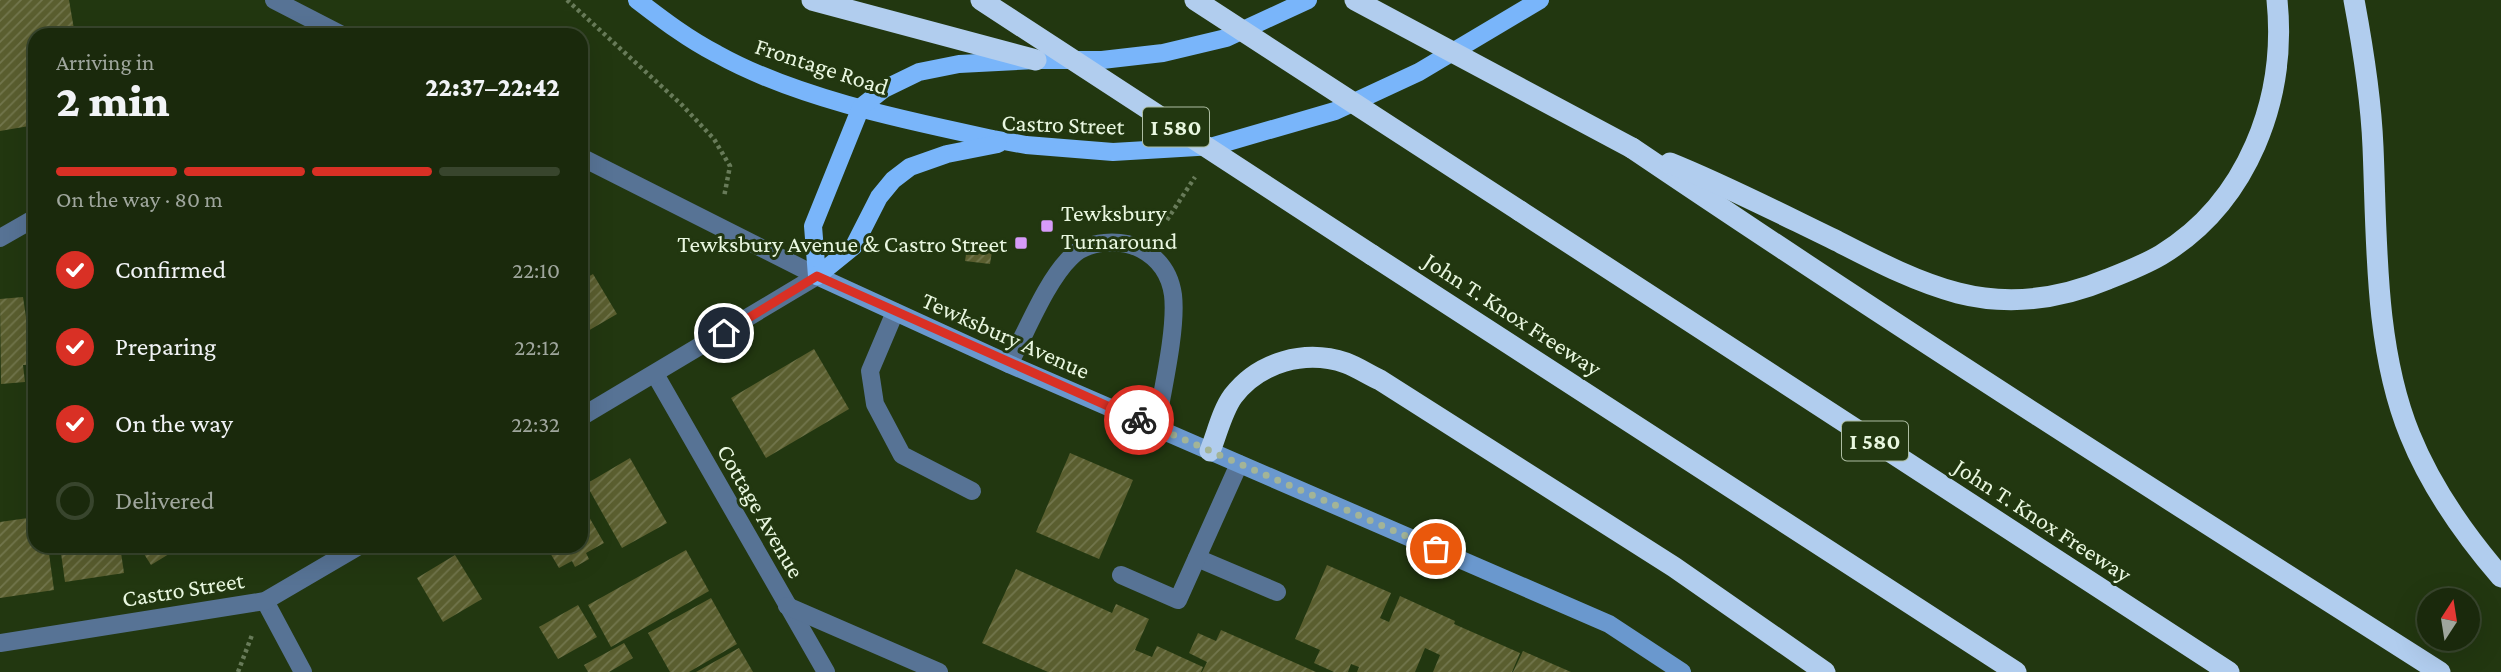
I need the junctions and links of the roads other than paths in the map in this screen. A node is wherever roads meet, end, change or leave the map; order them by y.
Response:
1 (274, 0) edge
2 (637, 0) edge
3 (812, 0) edge
4 (981, 0) edge
5 (1195, 0) edge
6 (1308, 0) edge
7 (1355, 0) edge
8 (1540, 0) edge
9 (2268, 0) edge
10 (2277, 0) edge
11 (2354, 0) edge
12 (328, 28) edge
13 (2278, 42) junction
14 (1036, 60) junction
15 (862, 107) junction
16 (1008, 142) junction
17 (1632, 148) junction
18 (588, 161) edge
19 (28, 222) edge
20 (0, 238) edge
21 (817, 276) junction
22 (895, 312) junction
23 (1009, 364) junction
24 (654, 374) junction
25 (588, 413) edge
26 (1156, 428) junction
27 (1210, 451) junction
28 (1239, 464) junction
29 (972, 491) dead end
30 (347, 553) edge
31 (1197, 558) junction
32 (1121, 575) dead end
33 (2501, 577) edge
34 (1277, 592) dead end
35 (265, 601) junction
36 (787, 607) junction
37 (0, 643) edge
38 (1658, 666) edge
39 (303, 672) edge
40 (826, 672) edge
41 (939, 672) edge
42 (1682, 672) edge
43 (1825, 672) edge
44 (2017, 672) edge
45 (2229, 672) edge
46 (2440, 672) edge

1 - 12 street
2 - 15 main road, Frontage Road
3 - 14 highway
4 - 44 highway, John T. Knox Freeway / I 580, bridge
5 - 45 highway, John T. Knox Freeway / I 580, bridge
6 - 14 main road
7 - 17 highway, bridge
8 - 16 main road, Castro Street
9 - 13 highway
10 - 13 highway
11 - 33 highway
13 - 17 highway
14 - 15 main road
15 - 16 main road, Frontage Road
15 - 21 main road
16 - 21 main road, Castro Street
17 - 46 highway
18 - 21 street, Tewksbury Avenue
19 - 20 street
21 - 22 street, Tewksbury Avenue
21 - 24 street, Castro Street
22 - 23 street, Tewksbury Avenue
22 - 29 street
23 - 26 street, Tewksbury Avenue
23 - 26 street
24 - 25 street, Castro Street
24 - 36 street, Cottage Avenue
26 - 27 street, Tewksbury Avenue
27 - 28 street, Tewksbury Avenue
27 - 43 highway
28 - 31 street
28 - 38 street, Tewksbury Avenue
30 - 35 street, Castro Street
31 - 32 street
31 - 34 street
35 - 37 street, Castro Street
35 - 39 street
36 - 40 street, Cottage Avenue
36 - 41 street
38 - 42 street, Tewksbury Avenue

